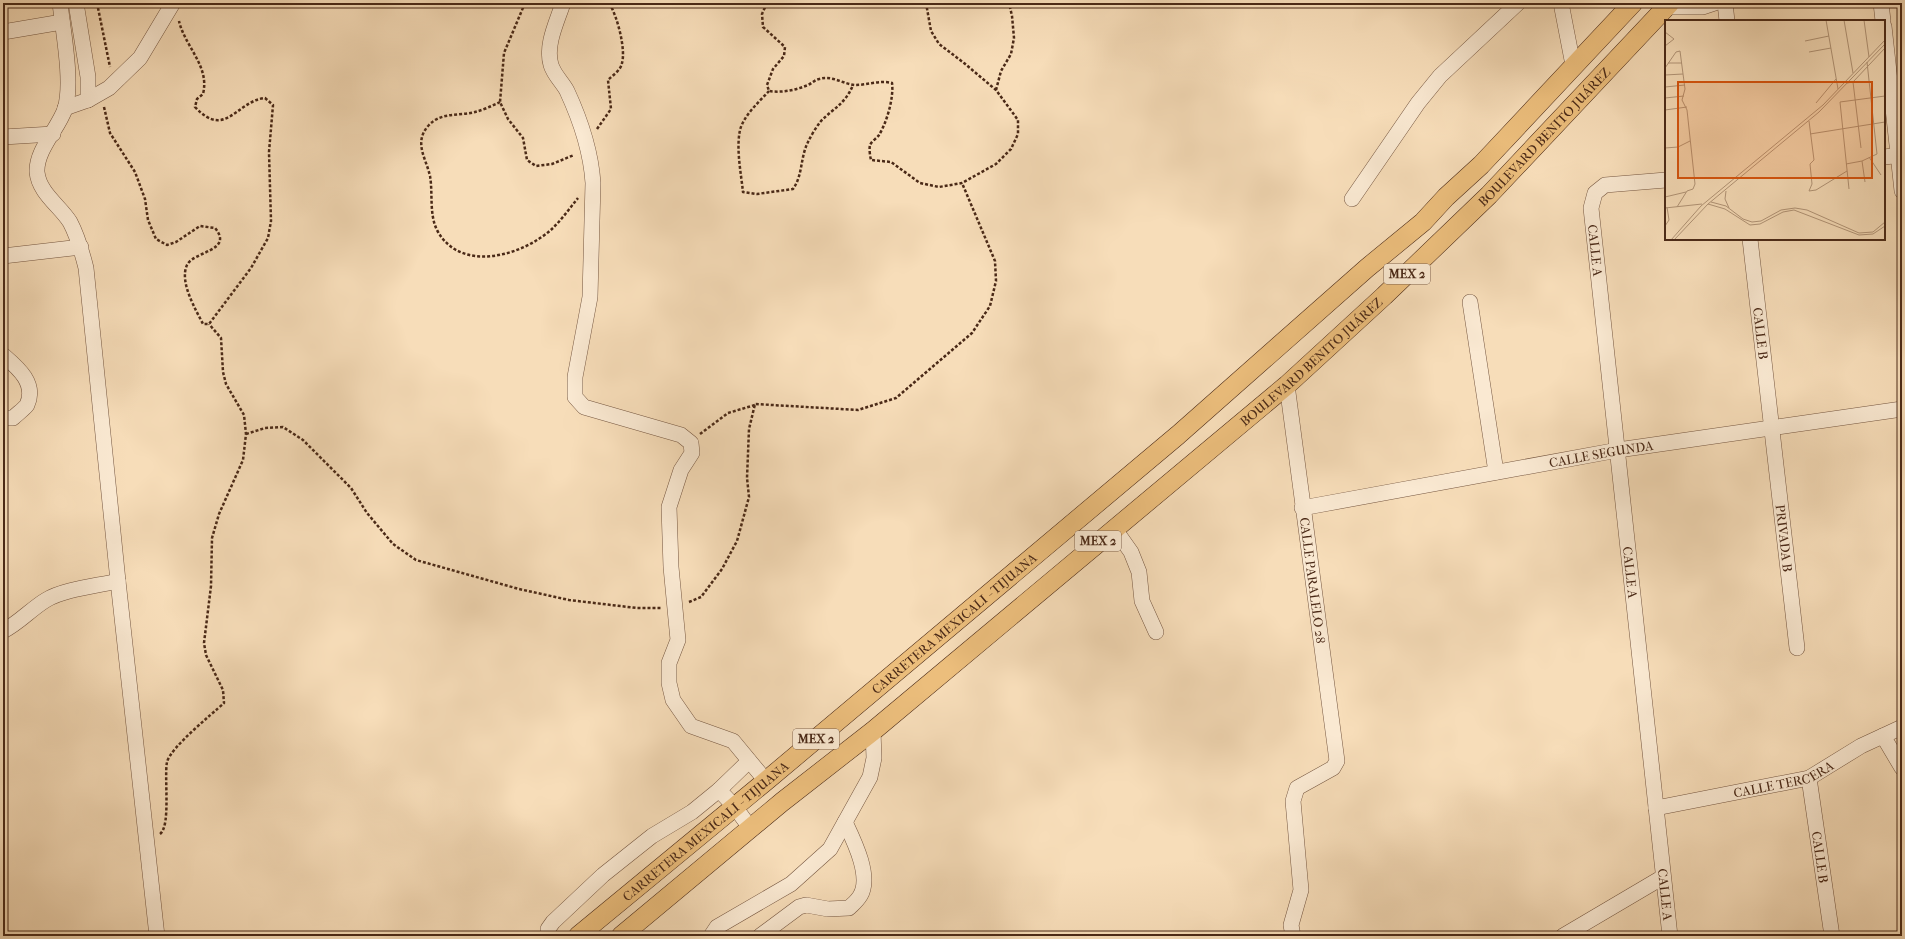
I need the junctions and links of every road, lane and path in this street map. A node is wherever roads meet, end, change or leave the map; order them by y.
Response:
1 (60, 3) edge
2 (76, 3) edge
3 (97, 3) edge
4 (563, 3) edge
5 (767, 3) edge
6 (926, 3) edge
7 (1009, 3) edge
8 (1518, 3) edge
9 (1562, 3) edge
10 (1633, 3) edge
11 (1715, 3) edge
12 (1725, 3) edge
13 (1882, 3) edge
14 (1668, 5) edge
15 (175, 10) edge
16 (1727, 20) edge
17 (1883, 20) edge
18 (62, 22) junction
19 (3, 32) edge
20 (1885, 38) edge
21 (1574, 65) junction
22 (853, 85) junction
23 (109, 88) junction
24 (996, 90) junction
25 (769, 91) junction
26 (88, 100) junction
27 (500, 102) dead end
28 (65, 108) junction
29 (1515, 128) junction
30 (53, 134) junction
31 (3, 137) edge
32 (1895, 156) edge
33 (1665, 180) edge
34 (594, 183) junction
35 (1902, 191) edge
36 (1352, 200) dead end
37 (1448, 234) junction
38 (1750, 240) edge
39 (81, 247) junction
40 (3, 256) edge
41 (1470, 302) dead end
42 (209, 324) junction
43 (3, 355) edge
44 (1286, 385) junction
45 (756, 404) dead end
46 (1902, 410) edge
47 (3, 418) edge
48 (1772, 428) junction
49 (691, 443) junction
50 (1618, 450) junction
51 (1496, 472) junction
52 (1302, 508) junction
53 (1114, 528) junction
54 (1052, 540) joint
55 (1070, 565) joint
56 (118, 581) junction
57 (3, 630) edge
58 (1156, 632) dead end
59 (1797, 648) dead end
60 (1902, 728) edge
61 (873, 731) junction
62 (1883, 736) junction
63 (749, 761) junction
64 (1902, 768) edge
65 (1809, 778) junction
66 (766, 781) junction
67 (719, 790) junction
68 (735, 807) junction
69 (1656, 808) junction
70 (845, 822) junction
71 (751, 829) junction
72 (147, 845) junction
73 (1663, 878) junction
74 (157, 936) edge
75 (548, 936) edge
76 (578, 936) edge
77 (620, 936) edge
78 (711, 936) edge
79 (760, 936) edge
80 (1293, 936) edge
81 (1563, 936) edge
82 (1670, 936) edge
83 (1832, 936) edge

1 - 18 street
2 - 26 street
3 - 23 path
4 - 34 street
5 - 25 path
6 - 24 path
7 - 24 path
8 - 36 street
9 - 21 street
10 - 21 main road, BOULEVARD BENITO JUÁREZ / MEX 2
11 - 14 street
12 - 16 street
13 - 17 street
14 - 37 main road, BOULEVARD BENITO JUÁREZ / MEX 2
15 - 23 street
15 - 42 path
18 - 19 street
18 - 28 street
20 - 32 street
21 - 29 main road, BOULEVARD BENITO JUÁREZ / MEX 2
22 - 24 path
22 - 25 path
22 - 25 path
23 - 26 street
23 - 42 path
26 - 28 street
27 - 34 path
28 - 30 street
29 - 37 main road
29 - 54 main road, BOULEVARD BENITO JUÁREZ / MEX 2
30 - 31 street
30 - 39 street
32 - 35 street
33 - 50 street, CALLE A
34 - 49 street
37 - 44 main road, BOULEVARD BENITO JUÁREZ / MEX 2
38 - 48 street, CALLE B
39 - 40 street
39 - 56 street
41 - 51 street
42 - 72 path
43 - 47 street
44 - 52 street, CALLE PARALELO 28
44 - 53 main road, BOULEVARD BENITO JUÁREZ / MEX 2
45 - 49 path
46 - 48 street, CALLE SEGUNDA
48 - 50 street, CALLE SEGUNDA
48 - 59 street, PRIVADA B
49 - 63 street
50 - 51 street, CALLE SEGUNDA
50 - 69 street, CALLE A
51 - 52 street, CALLE SEGUNDA
52 - 80 street, CALLE PARALELO 28
53 - 55 main road, BOULEVARD BENITO JUÁREZ / MEX 2
53 - 58 street
54 - 66 main road, CARRETERA MEXICALI - TIJUANA / MEX 2
55 - 61 main road, CARRETERA MEXICALI - TIJUANA / MEX 2
56 - 57 street
56 - 72 street
60 - 62 street, CALLE TERCERA
61 - 70 street
61 - 71 main road, CARRETERA MEXICALI - TIJUANA / MEX 2
62 - 64 street
62 - 65 street, CALLE TERCERA
63 - 66 street
63 - 67 street
65 - 69 street, CALLE TERCERA
65 - 83 street, CALLE B
66 - 68 main road, CARRETERA MEXICALI - TIJUANA / MEX 2
67 - 68 street
67 - 75 street
68 - 71 street
68 - 76 main road, CARRETERA MEXICALI - TIJUANA / MEX 2
69 - 73 street, CALLE A
70 - 78 street
70 - 79 street
71 - 77 main road, CARRETERA MEXICALI - TIJUANA / MEX 2
72 - 74 street
73 - 81 street
73 - 82 street, CALLE A

